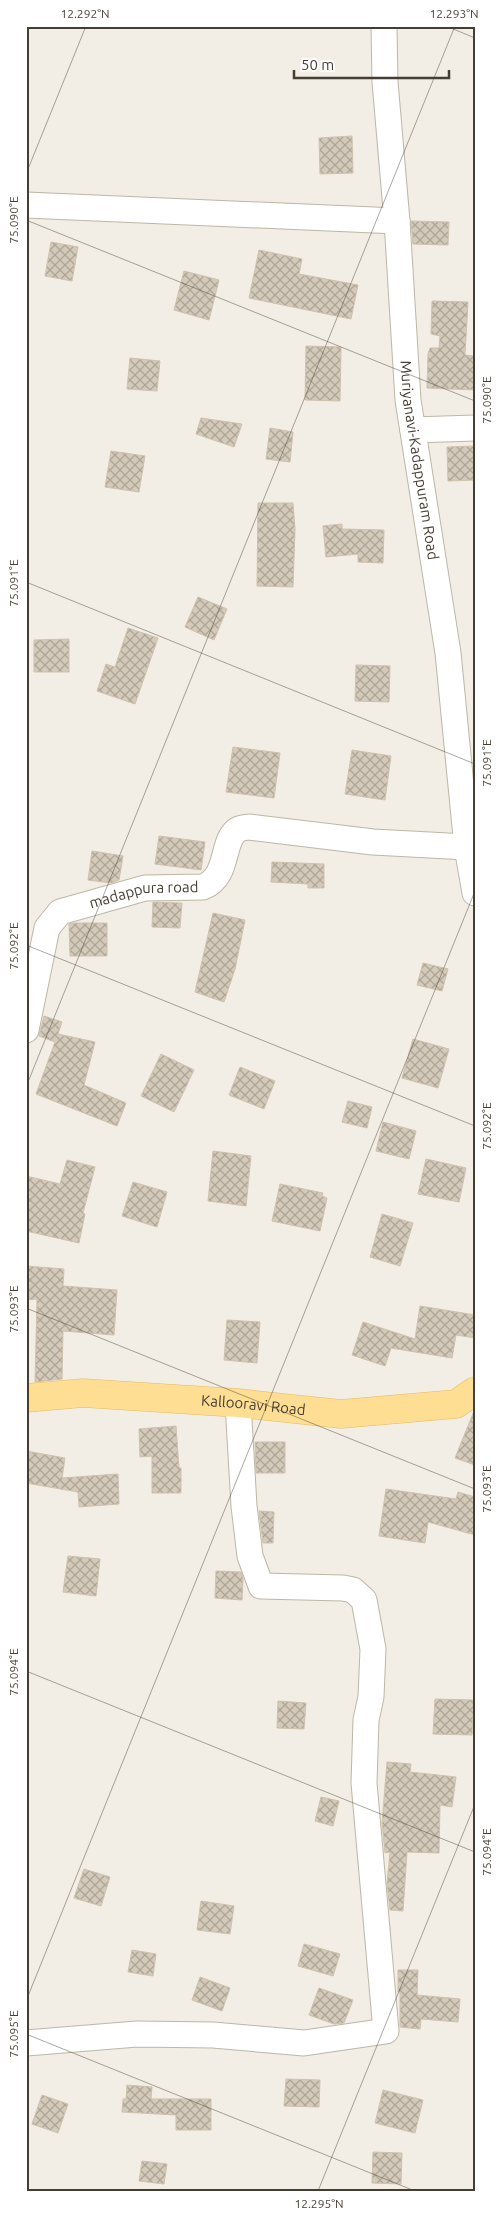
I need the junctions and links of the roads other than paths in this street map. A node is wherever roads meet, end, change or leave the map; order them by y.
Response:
1 (384, 26) edge
2 (26, 204) edge
3 (397, 221) junction
4 (475, 428) edge
5 (413, 430) junction
6 (467, 847) junction
7 (475, 893) edge
8 (26, 1030) edge
9 (475, 1391) edge
10 (26, 1398) edge
11 (238, 1403) junction
12 (26, 2043) edge

1 - 3 street, Muriyanavi-Kadappuram Road
2 - 3 street
3 - 5 street, Muriyanavi-Kadappuram Road
4 - 5 street
5 - 6 street, Muriyanavi-Kadappuram Road
6 - 7 street, Muriyanavi-Kadappuram Road
6 - 8 street, madappura road
9 - 11 main road, Kallooravi Road
10 - 11 main road, Kallooravi Road
11 - 12 street

